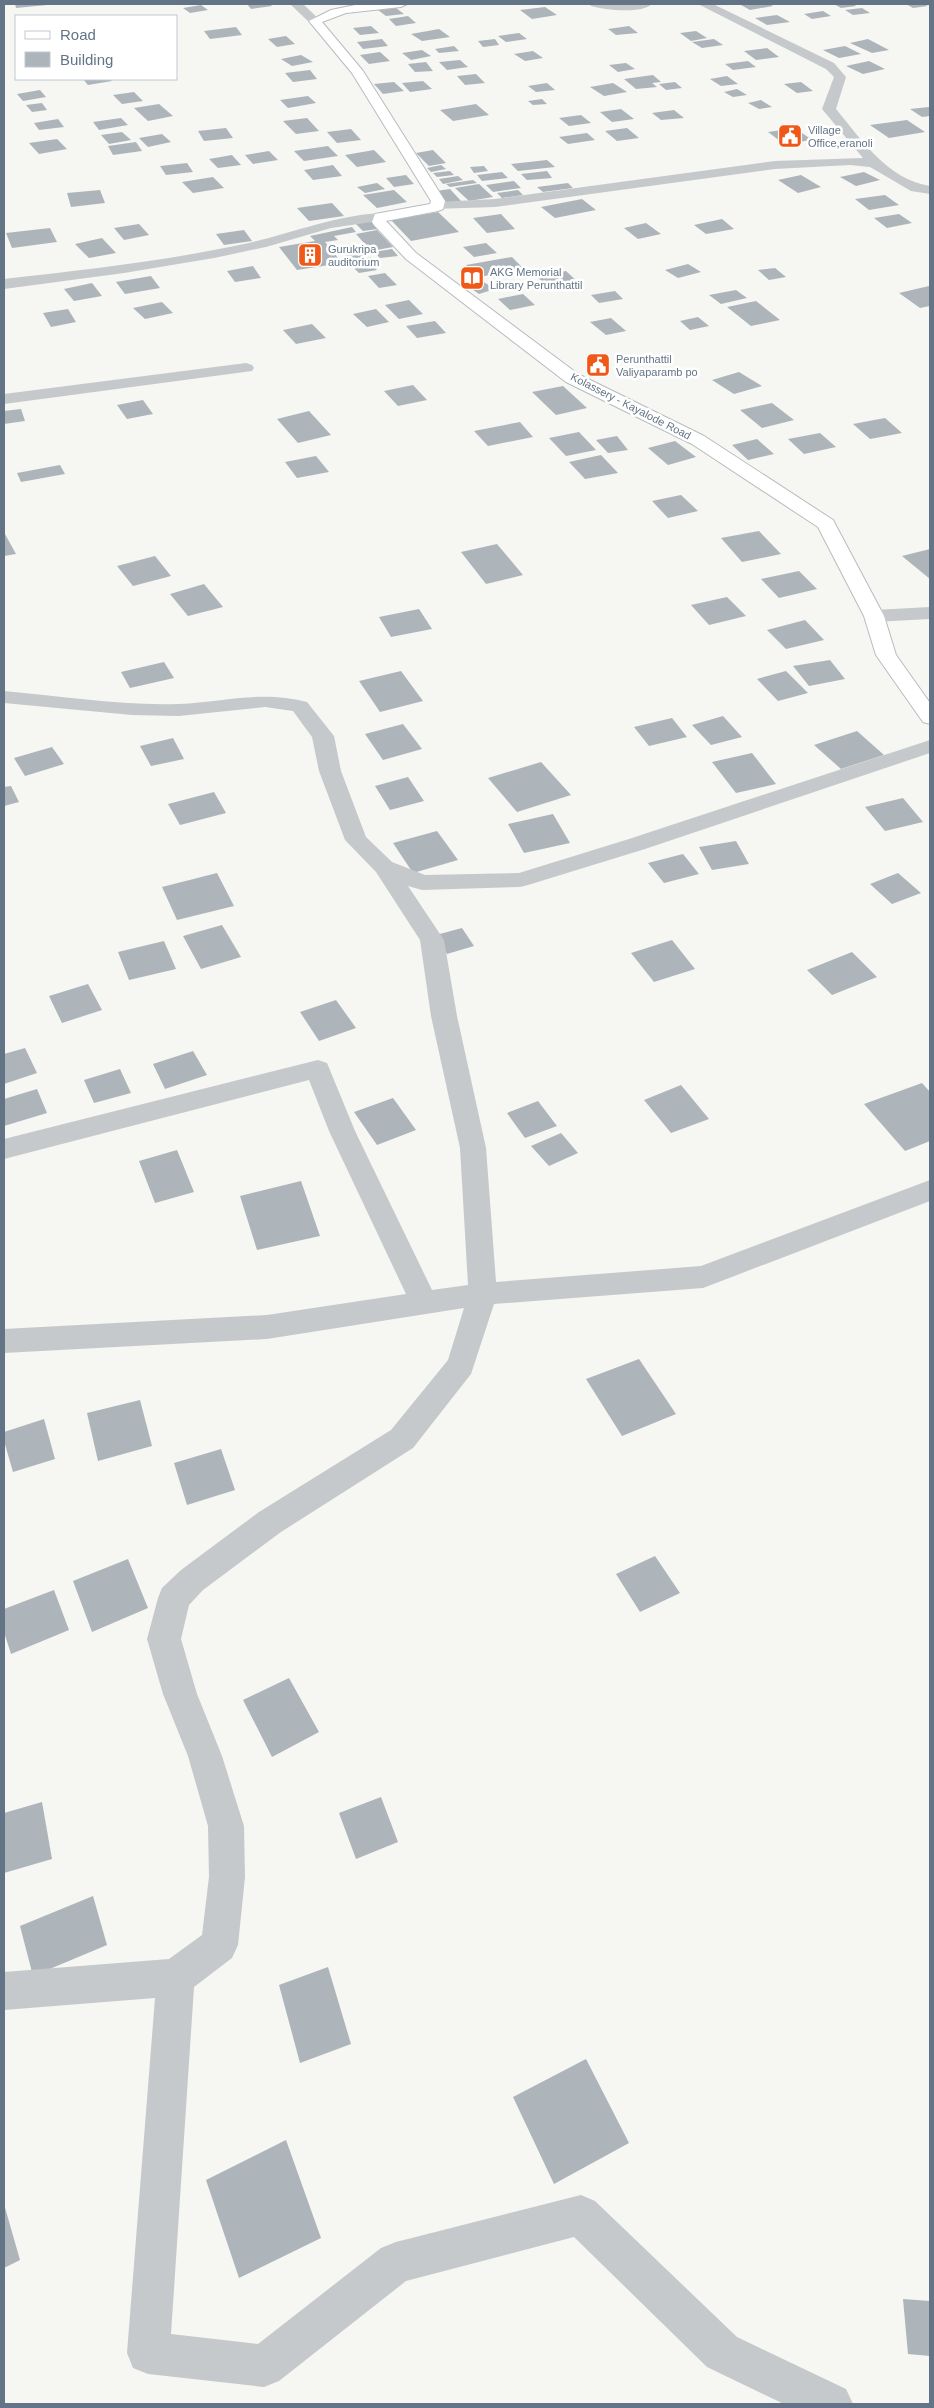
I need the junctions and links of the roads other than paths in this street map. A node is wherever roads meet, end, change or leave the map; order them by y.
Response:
1 (296, 4) edge
2 (401, 4) edge
3 (596, 4) edge
4 (646, 4) edge
5 (704, 4) edge
6 (315, 21) junction
7 (874, 163) junction
8 (923, 189) edge
9 (438, 206) junction
10 (930, 206) edge
11 (380, 218) junction
12 (4, 284) edge
13 (246, 368) dead end
14 (4, 399) edge
15 (930, 613) edge
16 (874, 616) junction
17 (4, 697) edge
18 (930, 718) edge
19 (930, 746) edge
20 (384, 867) junction
21 (4, 1149) edge
22 (930, 1190) edge
23 (483, 1294) junction
24 (424, 1303) junction
25 (4, 1341) edge
26 (176, 1977) junction
27 (4, 1991) edge
28 (831, 2404) edge

1 - 6 street
2 - 6 main road
3 - 4 street
5 - 7 street
6 - 9 main road
7 - 8 street
7 - 9 street
8 - 10 street
9 - 11 main road
11 - 12 street
11 - 16 main road, Kolassery - Kayalode Road
13 - 14 street
15 - 16 street
16 - 18 main road, Kolassery - Kayalode Road
17 - 20 street
19 - 20 street
20 - 23 street
21 - 24 street
22 - 23 street
23 - 24 street
23 - 26 street
24 - 25 street
26 - 27 street
26 - 28 street

